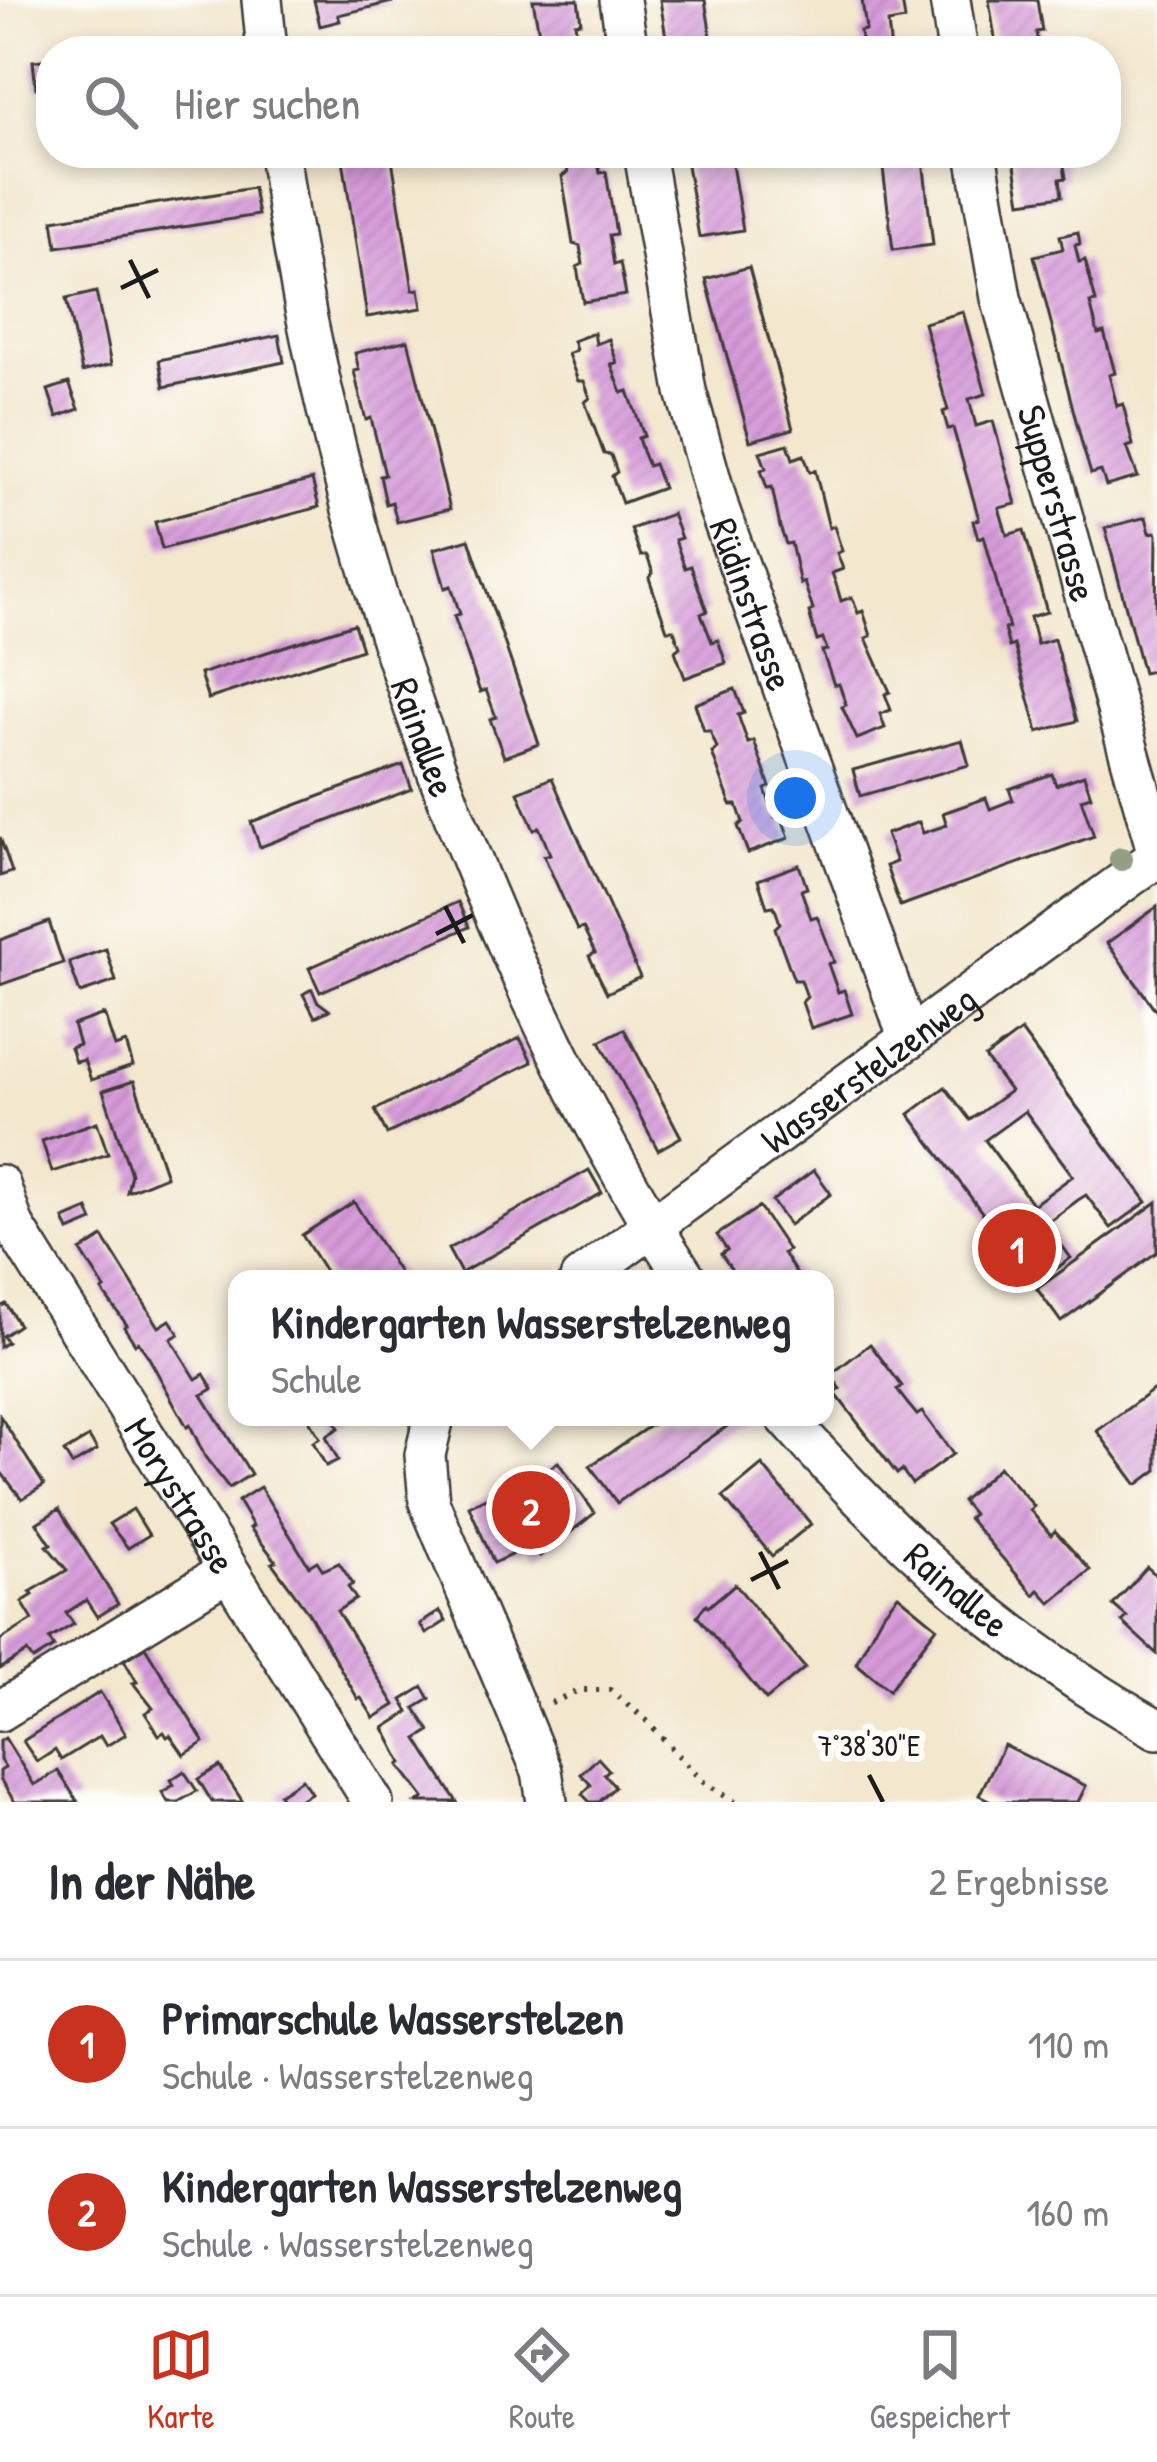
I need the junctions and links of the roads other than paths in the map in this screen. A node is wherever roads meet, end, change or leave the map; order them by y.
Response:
1 (262, 0) edge
2 (620, 0) edge
3 (950, 0) edge
4 (265, 36) edge
5 (626, 36) edge
6 (956, 36) edge
7 (282, 168) edge
8 (647, 168) edge
9 (978, 168) edge
10 (1157, 854) edge
11 (909, 1039) junction
12 (0, 1185) edge
13 (653, 1227) junction
14 (7, 1228) edge
15 (593, 1270) edge
16 (680, 1270) edge
17 (432, 1426) edge
18 (794, 1426) edge
19 (226, 1572) junction
20 (0, 1711) edge
21 (1157, 1729) edge
22 (373, 1802) edge
23 (547, 1802) edge

1 - 4 street
2 - 5 street
3 - 6 street
7 - 13 street, Rainallee
8 - 11 street, Rüdinstrasse
9 - 10 street, Supperstrasse
10 - 11 street, Wasserstelzenweg
11 - 13 street, Wasserstelzenweg
12 - 14 street, Morystrasse
13 - 15 street, Wasserstelzenweg
13 - 16 street, Rainallee
14 - 19 street, Morystrasse
17 - 23 street
18 - 21 street, Rainallee
19 - 20 street
19 - 22 street, Morystrasse

